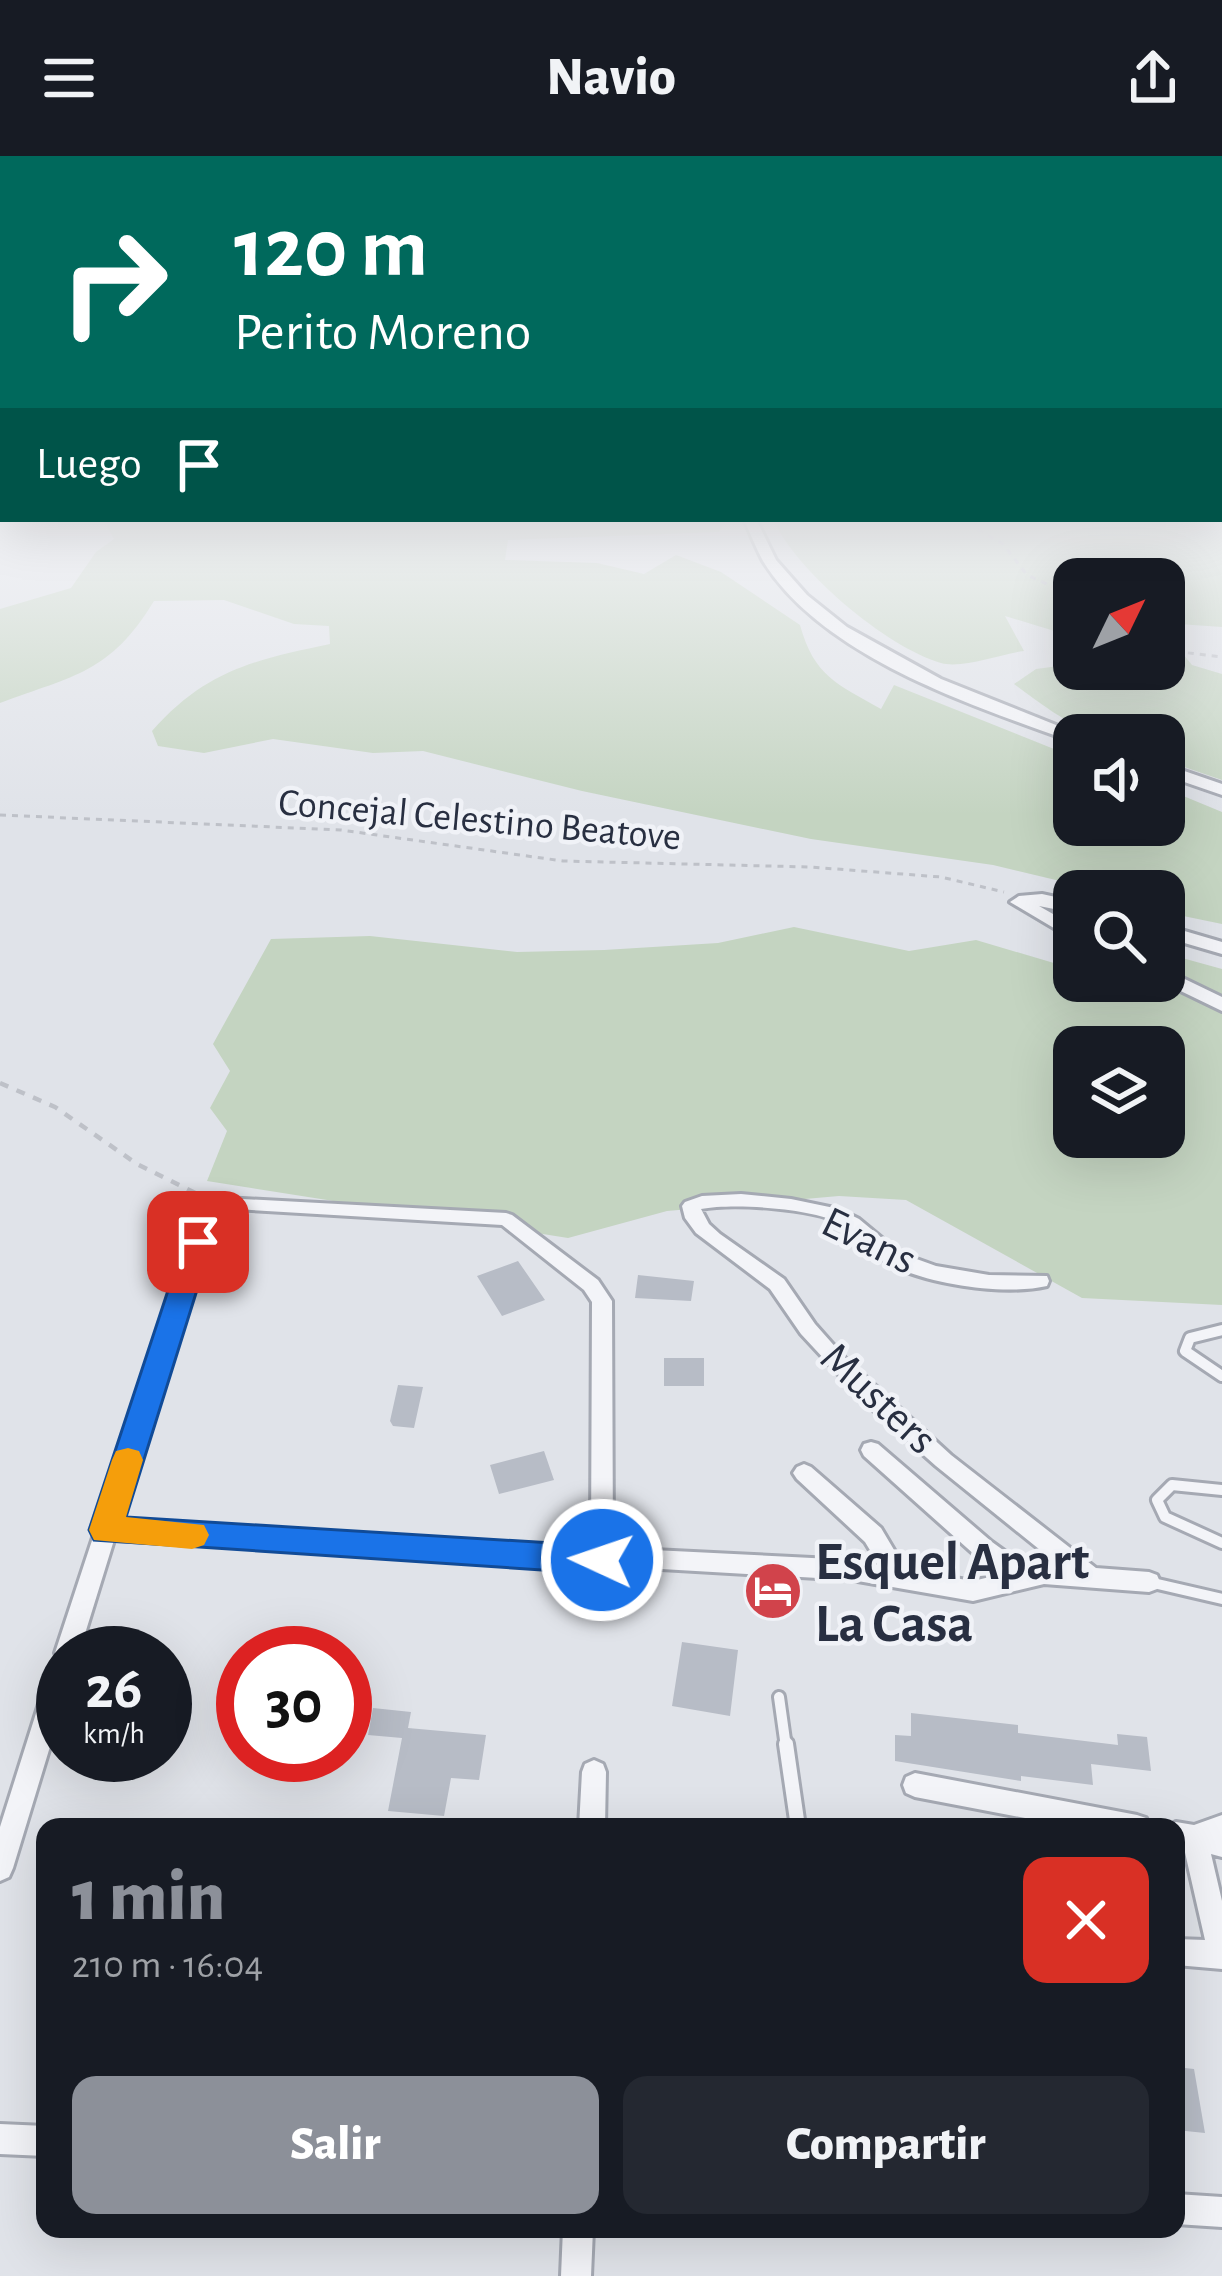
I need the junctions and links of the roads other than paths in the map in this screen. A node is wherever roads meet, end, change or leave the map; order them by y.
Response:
1 (829, 618) edge
2 (1053, 729) edge
3 (1185, 777) edge
4 (1222, 790) edge
5 (1053, 904) edge
6 (1053, 924) edge
7 (1185, 937) edge
8 (1222, 948) edge
9 (1185, 986) edge
10 (1222, 1005) edge
11 (698, 1200) joint
12 (1040, 1281) dead end
13 (1222, 1330) edge
14 (1222, 1376) edge
15 (871, 1450) dead end
16 (804, 1473) dead end
17 (1222, 1490) edge
18 (105, 1530) junction
19 (1222, 1543) edge
20 (602, 1560) junction
21 (1023, 1577) junction
22 (899, 1578) junction
23 (1095, 1580) junction
24 (1149, 1582) joint
25 (1222, 1599) edge
26 (75, 1626) edge
27 (779, 1697) dead end
28 (36, 1753) edge
29 (594, 1772) dead end
30 (915, 1785) dead end
31 (592, 1818) edge
32 (797, 1818) edge
33 (1089, 1818) edge
34 (1222, 1827) edge
35 (1185, 1836) edge
36 (1222, 1844) edge
37 (0, 1868) edge
38 (1185, 1953) edge
39 (1222, 1956) edge
40 (0, 2139) edge
41 (36, 2141) edge
42 (1185, 2210) edge
43 (1222, 2212) edge
44 (578, 2238) edge
45 (576, 2276) edge

1 - 2 street
3 - 4 street
5 - 6 street
7 - 8 street
9 - 10 street
11 - 12 street, Evans
11 - 23 street, Musters
13 - 14 lane
15 - 21 street
16 - 22 street
17 - 19 lane
18 - 20 street
18 - 20 street
18 - 26 street
20 - 22 street
21 - 22 street
21 - 23 street
23 - 24 street
24 - 25 lane
27 - 32 lane
28 - 37 street
29 - 31 street
30 - 33 street
34 - 35 street
35 - 36 street
35 - 39 street
38 - 39 street
40 - 41 street
42 - 43 street
44 - 45 street

